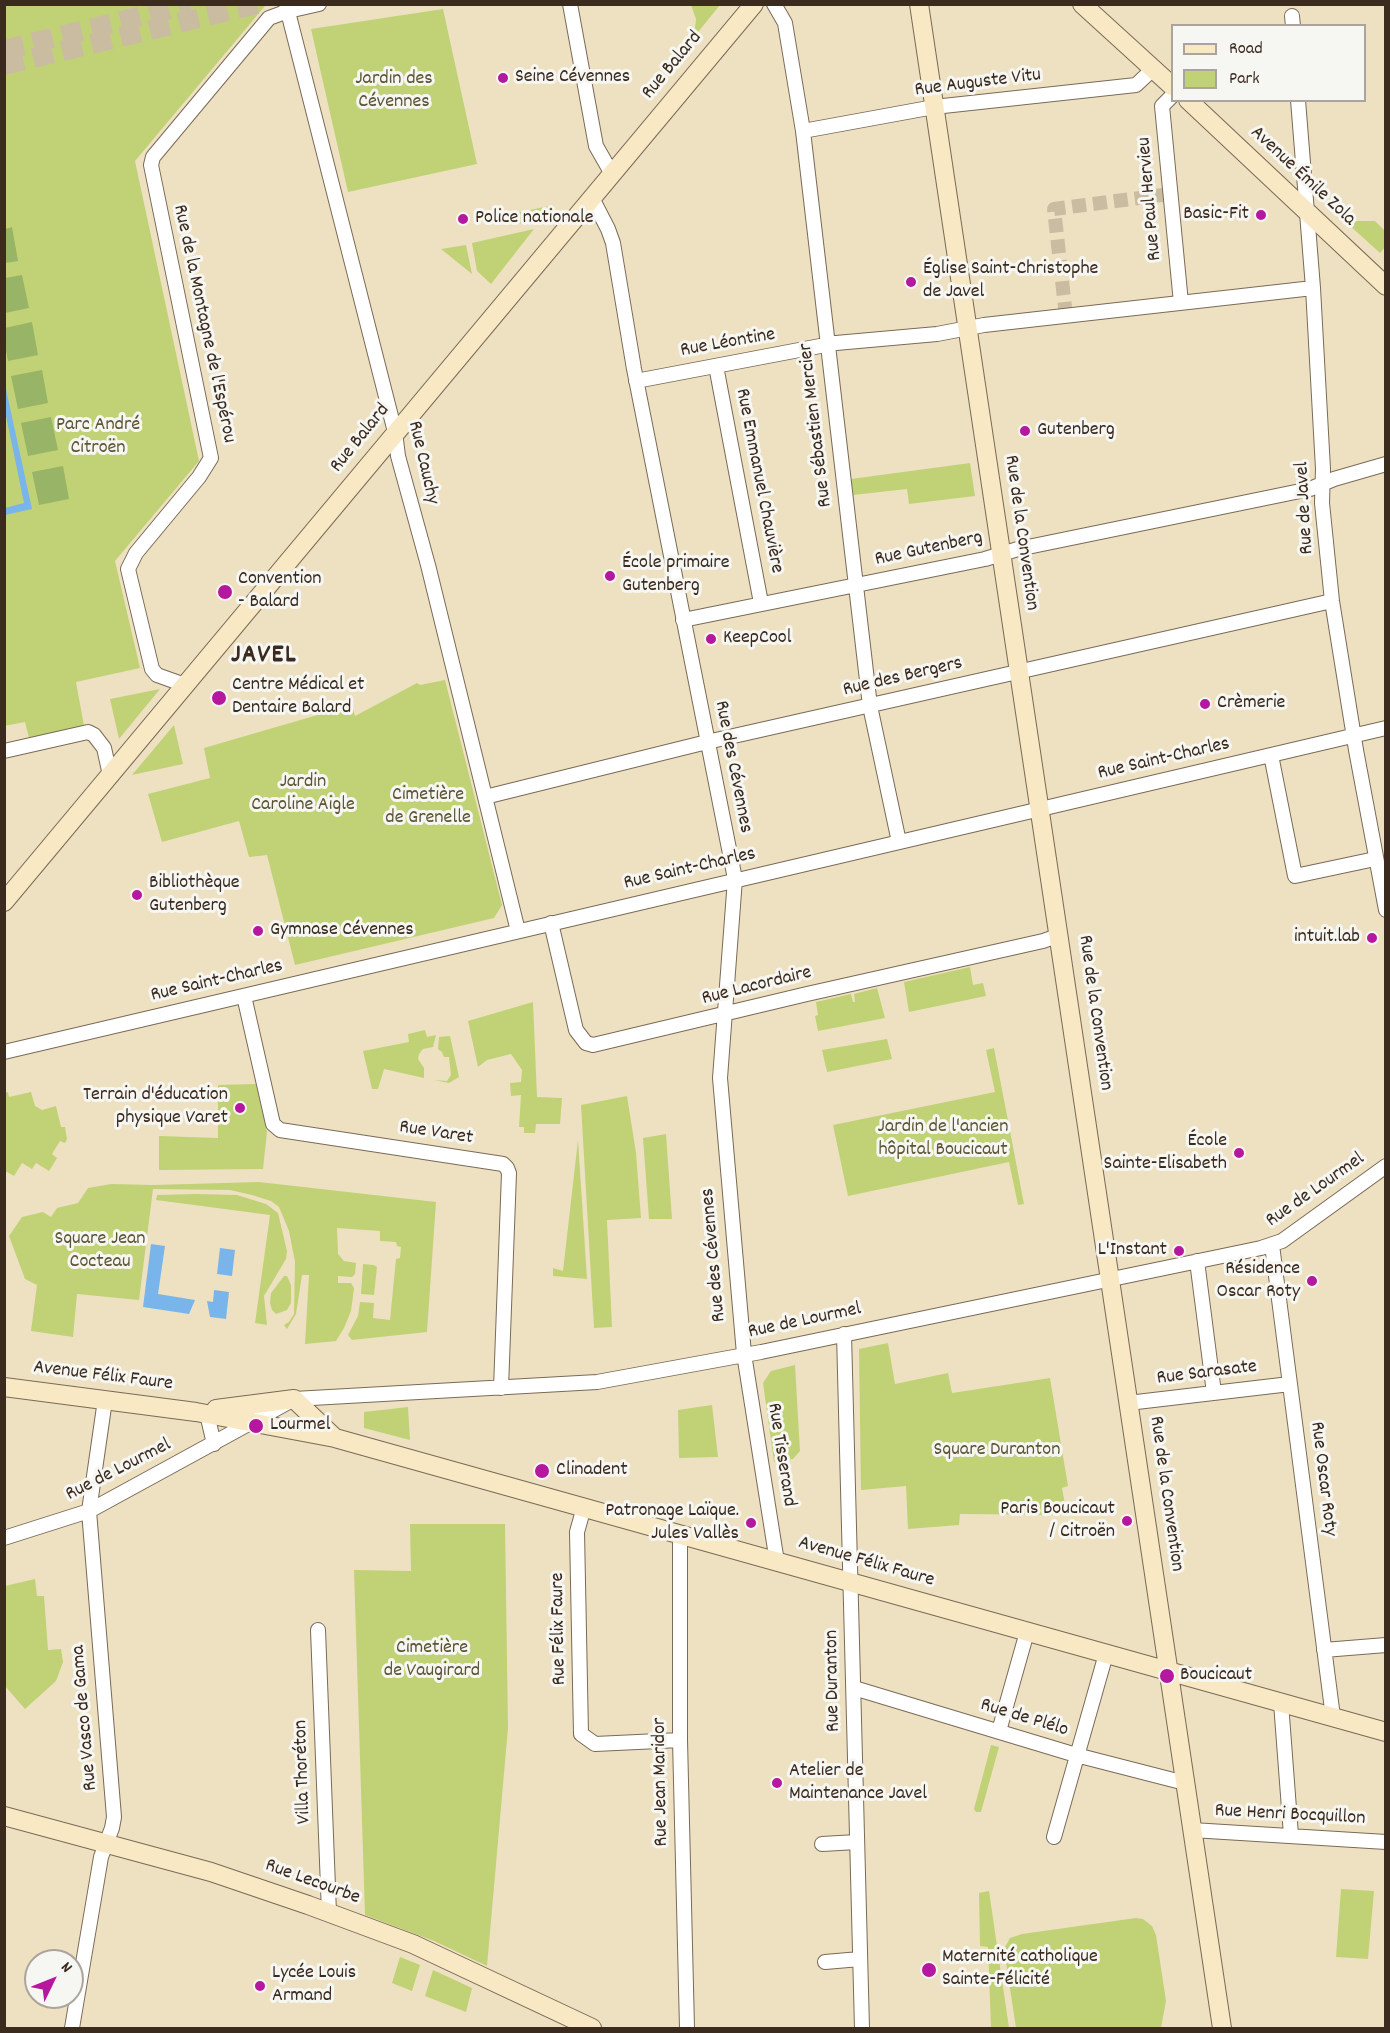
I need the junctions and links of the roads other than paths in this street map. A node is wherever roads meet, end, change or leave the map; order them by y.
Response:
1 (319, 4) edge
2 (570, 4) edge
3 (754, 4) edge
4 (774, 4) edge
5 (919, 4) edge
6 (1082, 4) edge
7 (287, 8) edge
8 (1153, 69) junction
9 (1171, 84) edge
10 (1171, 98) edge
11 (1190, 102) edge
12 (1298, 102) edge
13 (934, 108) junction
14 (803, 131) junction
15 (612, 174) junction
16 (592, 198) junction
17 (1306, 211) junction
18 (1386, 286) edge
19 (1313, 288) junction
20 (1181, 303) junction
21 (967, 328) junction
22 (827, 345) junction
23 (716, 366) junction
24 (636, 381) junction
25 (395, 432) junction
26 (1386, 464) edge
27 (1323, 484) junction
28 (1001, 554) junction
29 (856, 586) junction
30 (1332, 601) junction
31 (761, 603) junction
32 (683, 620) junction
33 (1018, 672) junction
34 (185, 685) junction
35 (870, 706) junction
36 (1386, 728) edge
37 (1354, 736) junction
38 (707, 742) junction
39 (4, 751) edge
40 (1271, 755) junction
41 (110, 775) junction
42 (485, 797) junction
43 (1041, 809) junction
44 (899, 842) junction
45 (1375, 859) junction
46 (735, 879) junction
47 (4, 902) edge
48 (1386, 910) edge
49 (551, 923) junction
50 (518, 931) junction
51 (1060, 935) junction
52 (244, 996) junction
53 (725, 1014) junction
54 (4, 1052) edge
55 (1386, 1166) edge
56 (1272, 1245) junction
57 (1197, 1262) junction
58 (1110, 1280) junction
59 (844, 1334) junction
60 (744, 1354) junction
61 (1290, 1384) junction
62 (4, 1387) edge
63 (501, 1388) junction
64 (1214, 1393) junction
65 (294, 1399) junction
66 (105, 1400) junction
67 (1128, 1403) junction
68 (202, 1413) junction
69 (253, 1422) junction
70 (279, 1426) junction
71 (335, 1438) junction
72 (214, 1444) junction
73 (584, 1507) junction
74 (89, 1511) junction
75 (680, 1534) junction
76 (4, 1538) edge
77 (777, 1562) junction
78 (852, 1583) junction
79 (318, 1630) dead end
80 (1027, 1632) junction
81 (1386, 1645) edge
82 (1324, 1650) junction
83 (1106, 1654) junction
84 (1168, 1671) junction
85 (854, 1688) junction
86 (1281, 1703) junction
87 (1333, 1717) junction
88 (999, 1731) junction
89 (1386, 1732) edge
90 (680, 1740) junction
91 (1076, 1755) junction
92 (1185, 1783) junction
93 (4, 1816) edge
94 (1192, 1830) junction
95 (1291, 1835) junction
96 (1054, 1837) dead end
97 (857, 1842) junction
98 (1386, 1842) edge
99 (106, 1844) junction
100 (822, 1844) dead end
101 (329, 1913) junction
102 (861, 1959) junction
103 (825, 1962) dead end
104 (72, 2028) edge
105 (592, 2028) edge
106 (687, 2028) edge
107 (862, 2028) edge
108 (1222, 2028) edge

1 - 7 street
2 - 15 street
3 - 15 main road, Rue Balard
4 - 14 street, Rue Sébastien Mercier
5 - 13 main road, Rue de la Convention
6 - 8 main road
7 - 25 street, Rue Cauchy
7 - 34 street, Rue de la Montagne de l'Espérou
8 - 9 main road
8 - 13 street, Rue Auguste Vitu
10 - 20 street, Rue Paul Hervieu
11 - 17 main road, Avenue Émile Zola
12 - 17 street, Rue de Javel
13 - 14 street, Rue Auguste Vitu
13 - 21 main road, Rue de la Convention
14 - 22 street, Rue Sébastien Mercier
15 - 16 main road, Rue Balard
16 - 24 street, Rue des Cévennes
16 - 25 main road, Rue Balard
17 - 18 main road, Avenue Émile Zola
17 - 19 street, Rue de Javel
19 - 20 street, Rue Léontine
19 - 27 street, Rue de Javel
20 - 21 street, Rue Léontine
21 - 22 street, Rue Léontine
21 - 28 main road, Rue de la Convention
22 - 23 street, Rue Léontine
22 - 29 street, Rue Sébastien Mercier
23 - 24 street, Rue Léontine
23 - 31 street, Rue Emmanuel Chauvière
24 - 32 street, Rue des Cévennes
25 - 34 main road, Rue Balard
25 - 42 street, Rue Cauchy
26 - 27 street, Rue Gutenberg
27 - 28 street, Rue Gutenberg
27 - 30 street, Rue de Javel
28 - 29 street, Rue Gutenberg
28 - 33 main road, Rue de la Convention
29 - 31 street, Rue Gutenberg
29 - 35 street, Rue Sébastien Mercier
30 - 33 street, Rue des Bergers
30 - 37 street, Rue de Javel
31 - 32 street, Rue Gutenberg
32 - 38 street, Rue des Cévennes
33 - 35 street, Rue des Bergers
33 - 43 main road, Rue de la Convention
34 - 41 main road, Rue Balard
35 - 38 street, Rue des Bergers
35 - 44 street, Rue Sébastien Mercier
36 - 37 street, Rue Saint-Charles
37 - 40 street, Rue Saint-Charles
37 - 45 street, Rue de Javel
38 - 42 street, Rue des Bergers
38 - 46 street, Rue des Cévennes
39 - 41 street
40 - 43 street, Rue Saint-Charles
40 - 45 street
41 - 47 main road, Rue Balard
42 - 50 street, Rue Cauchy
43 - 44 street, Rue Saint-Charles
43 - 51 main road, Rue de la Convention
44 - 46 street, Rue Saint-Charles
45 - 48 street, Rue de Javel
46 - 49 street, Rue Saint-Charles
46 - 53 street, Rue des Cévennes
49 - 50 street, Rue Saint-Charles
49 - 53 street, Rue Lacordaire
50 - 52 street, Rue Saint-Charles
51 - 53 street, Rue Lacordaire
51 - 58 main road, Rue de la Convention
52 - 54 street, Rue Saint-Charles
52 - 63 street, Rue Varet
53 - 60 street, Rue des Cévennes
55 - 56 street, Rue de Lourmel
56 - 57 street, Rue de Lourmel
56 - 61 street, Rue Oscar Roty
57 - 58 street, Rue de Lourmel
57 - 64 street
58 - 59 street, Rue de Lourmel
58 - 67 main road, Rue de la Convention
59 - 60 street, Rue de Lourmel
59 - 78 street, Rue Duranton
60 - 63 street, Rue de Lourmel
60 - 77 street, Rue Tisserand
61 - 64 street, Rue Sarasate
61 - 82 street, Rue Oscar Roty
62 - 66 main road, Avenue Félix Faure
63 - 65 street, Rue de Lourmel
64 - 67 street, Rue Sarasate
65 - 68 main road, Avenue Félix Faure
65 - 69 street, Rue de Lourmel
65 - 70 main road
65 - 71 main road, Avenue Félix Faure
66 - 68 main road, Avenue Félix Faure
66 - 74 street, Rue Vasco de Gama
67 - 84 main road, Rue de la Convention
68 - 69 main road, Avenue Félix Faure
68 - 72 street
69 - 70 main road, Avenue Félix Faure
69 - 72 street, Rue de Lourmel
70 - 71 main road, Avenue Félix Faure
71 - 73 main road, Avenue Félix Faure
72 - 74 street, Rue de Lourmel
73 - 75 main road, Avenue Félix Faure
73 - 90 street, Rue Félix Faure
74 - 76 street, Rue de Lourmel
74 - 99 street, Rue Vasco de Gama
75 - 77 main road, Avenue Félix Faure
75 - 90 street, Rue Jean Maridor
77 - 78 main road, Avenue Félix Faure
78 - 80 main road, Avenue Félix Faure
78 - 85 street, Rue Duranton
79 - 101 street, Villa Thoréton
80 - 83 main road, Avenue Félix Faure
80 - 88 street
81 - 82 street
82 - 87 street, Rue Oscar Roty
83 - 84 main road, Avenue Félix Faure
83 - 91 street
84 - 86 main road, Avenue Félix Faure
84 - 92 main road, Rue de la Convention
85 - 88 street, Rue de Plélo
85 - 97 street, Rue Duranton
86 - 87 main road, Avenue Félix Faure
86 - 95 street
87 - 89 main road, Avenue Félix Faure
88 - 91 street, Rue de Plélo
90 - 106 street, Rue Jean Maridor
91 - 92 street, Rue de Plélo
91 - 96 street
92 - 94 main road, Rue de la Convention
93 - 99 main road, Rue Lecourbe
94 - 95 street, Rue Henri Bocquillon
94 - 108 main road, Rue de la Convention
95 - 98 street, Rue Henri Bocquillon
97 - 100 street
97 - 102 street, Rue Duranton
99 - 101 main road, Rue Lecourbe
99 - 104 street, Rue Vasco de Gama
101 - 105 main road, Rue Lecourbe
102 - 103 street
102 - 107 street, Rue Duranton

